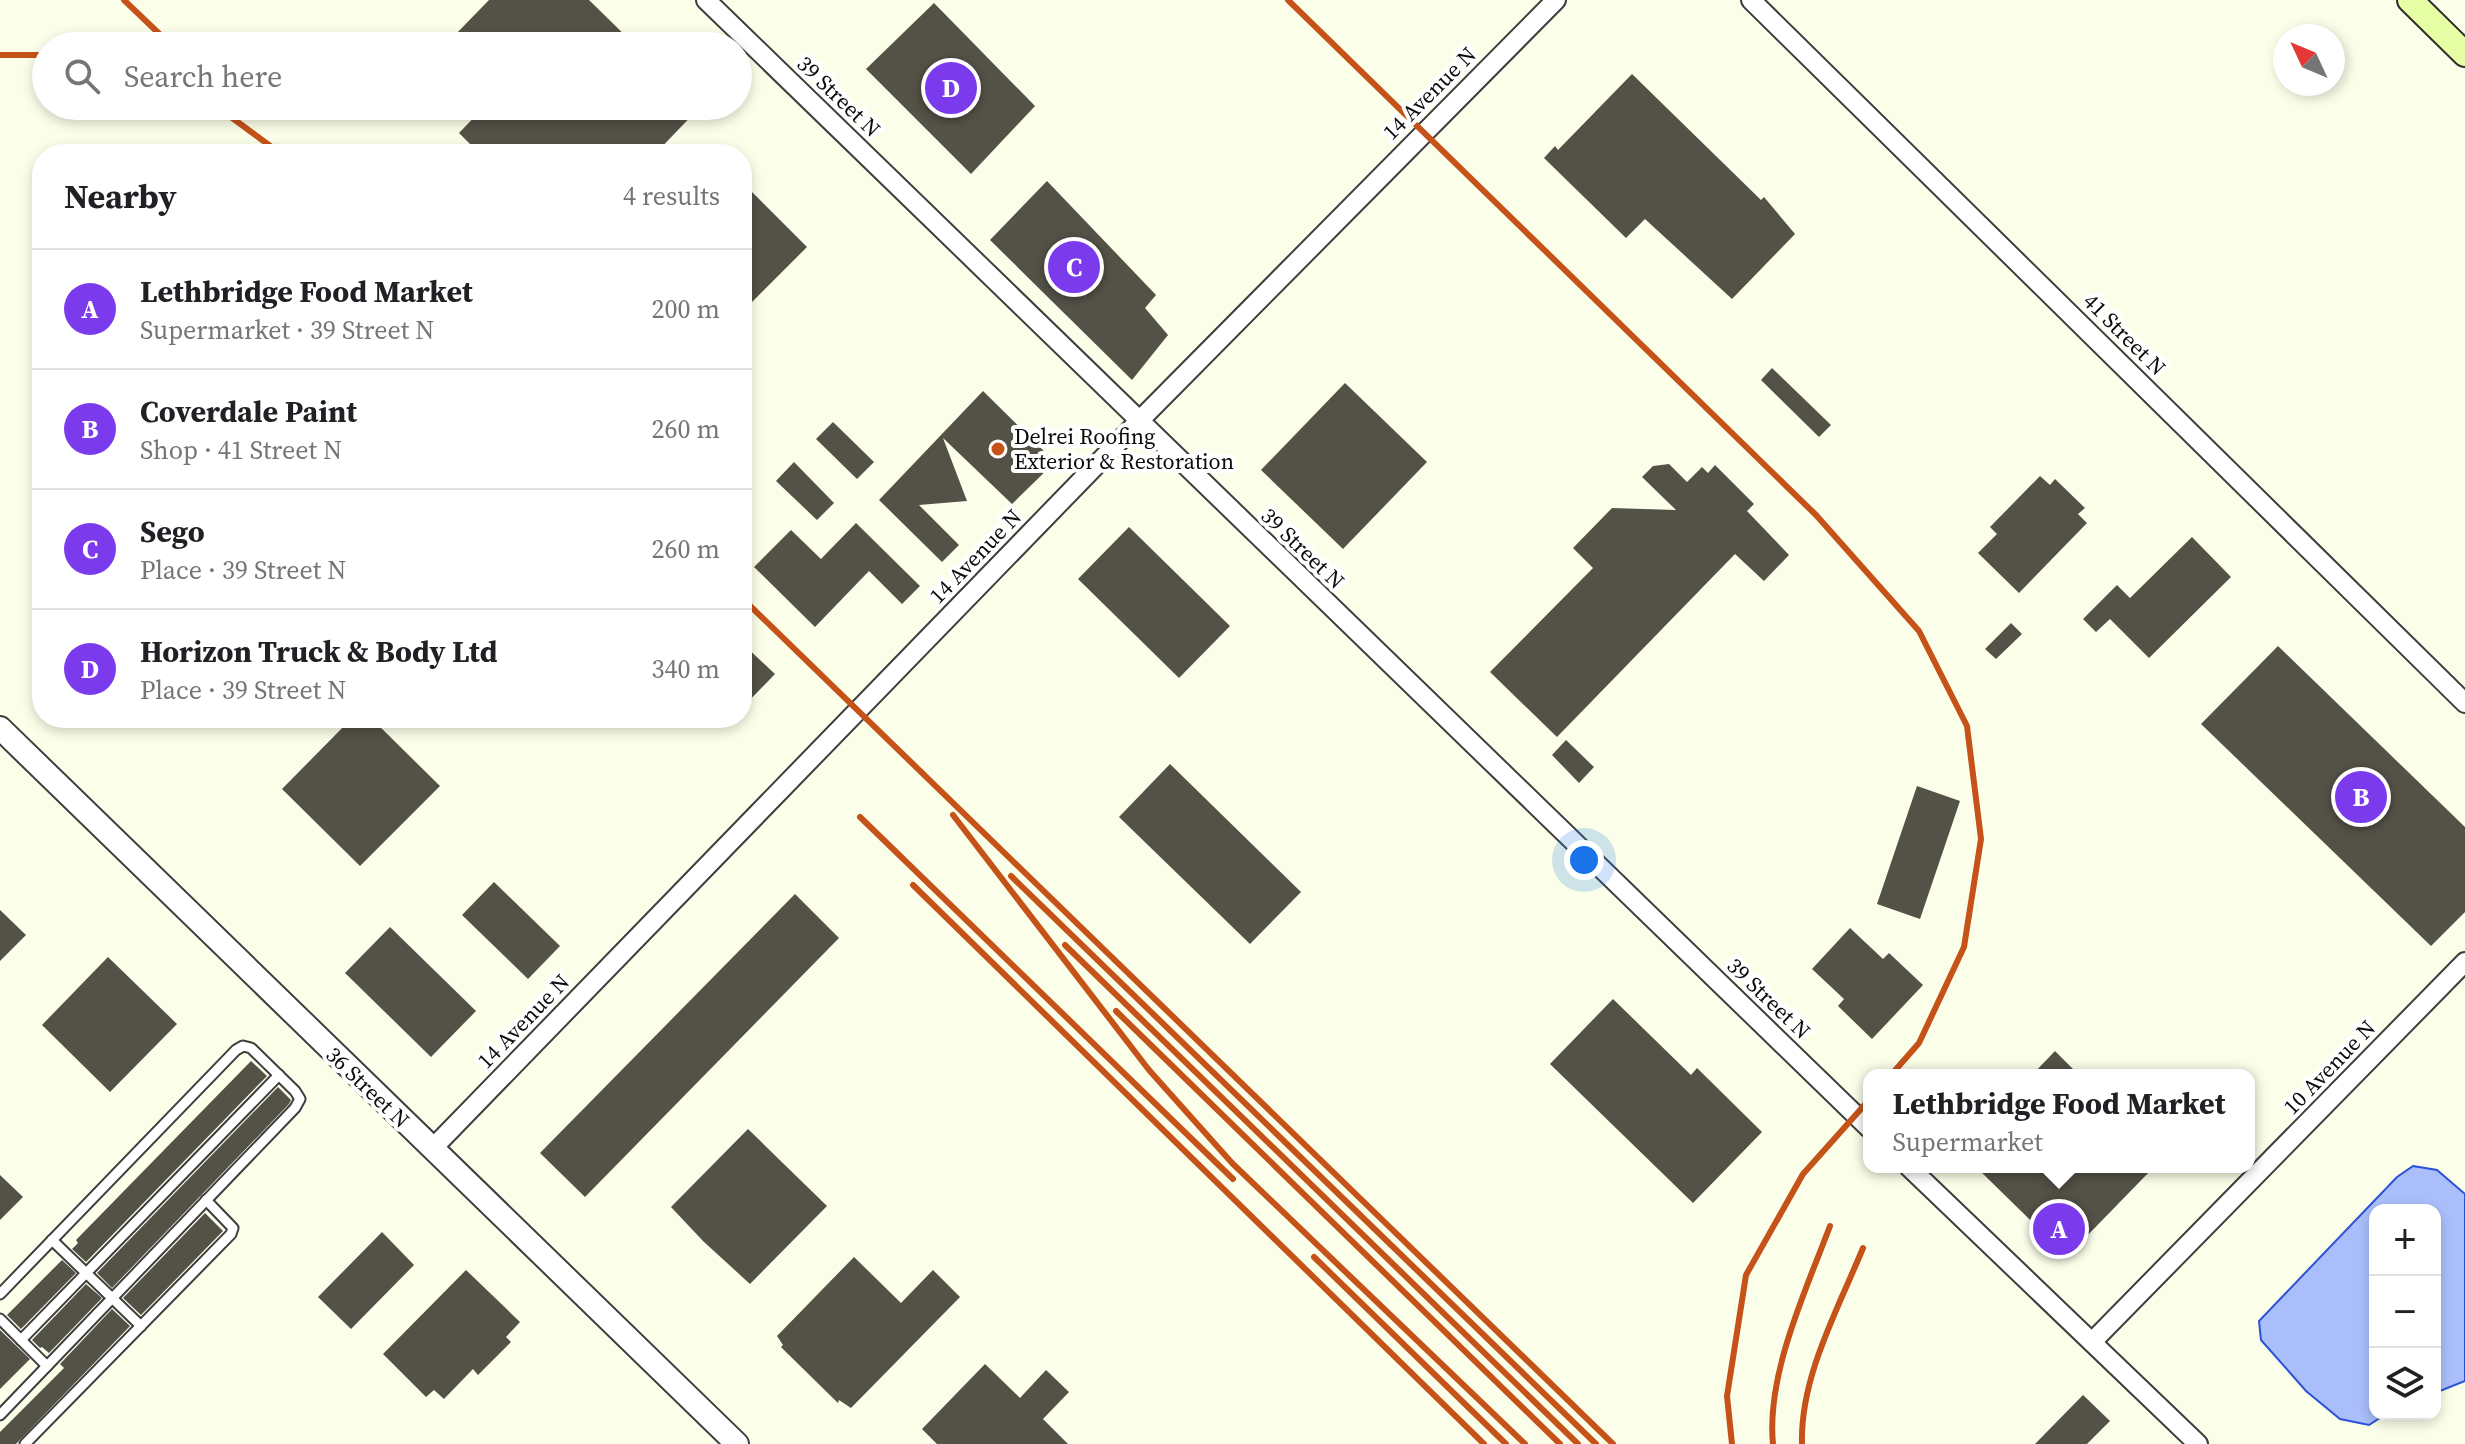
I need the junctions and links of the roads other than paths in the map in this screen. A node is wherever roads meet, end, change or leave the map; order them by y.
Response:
1 (706, 0) edge
2 (1556, 0) edge
3 (1751, 0) edge
4 (2410, 0) edge
5 (739, 32) edge
6 (752, 45) edge
7 (2465, 54) edge
8 (1138, 422) junction
9 (2465, 703) edge
10 (0, 728) edge
11 (2465, 962) edge
12 (279, 1075) junction
13 (1863, 1122) edge
14 (432, 1149) junction
15 (1915, 1173) edge
16 (206, 1200) junction
17 (52, 1240) junction
18 (86, 1273) junction
19 (0, 1294) edge
20 (112, 1298) junction
21 (0, 1319) edge
22 (141, 1326) junction
23 (21, 1340) junction
24 (2092, 1342) junction
25 (47, 1366) junction
26 (0, 1415) edge
27 (25, 1444) edge
28 (737, 1444) edge
29 (2198, 1444) edge

1 - 5 street, 39 Street N
2 - 8 street, 14 Avenue N
3 - 9 street, 41 Street N
4 - 7 main road
6 - 8 street, 39 Street N
8 - 13 street, 39 Street N
8 - 14 street, 14 Avenue N
10 - 14 street, 36 Street N
11 - 24 street, 10 Avenue N
12 - 16 lane
12 - 17 lane
12 - 18 lane
14 - 28 street, 36 Street N
15 - 24 street
16 - 20 lane
16 - 22 lane
17 - 18 lane
17 - 19 lane
18 - 20 lane
18 - 23 lane
20 - 22 lane
20 - 25 lane
21 - 23 lane
22 - 27 lane
23 - 25 lane
24 - 29 street
25 - 26 lane

